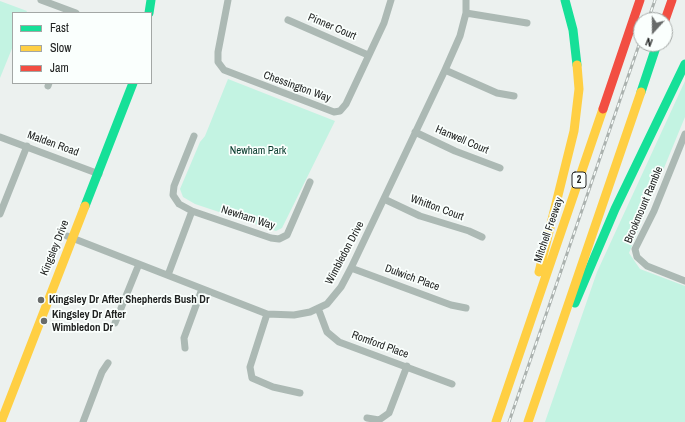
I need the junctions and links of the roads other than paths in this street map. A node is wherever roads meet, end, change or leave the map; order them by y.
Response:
1 (41, 0) edge
2 (147, 0) edge
3 (152, 0) edge
4 (228, 0) edge
5 (392, 0) edge
6 (466, 0) edge
7 (565, 0) edge
8 (640, 0) edge
9 (672, 0) edge
10 (72, 12) edge
11 (144, 12) edge
12 (149, 12) edge
13 (668, 12) edge
14 (466, 14) junction
15 (288, 20) dead end
16 (527, 23) dead end
17 (654, 52) edge
18 (368, 55) junction
19 (685, 64) edge
20 (446, 70) junction
21 (127, 84) edge
22 (133, 84) edge
23 (514, 96) dead end
24 (415, 132) junction
25 (685, 134) edge
26 (194, 136) dead end
27 (0, 137) edge
28 (27, 146) junction
29 (500, 168) dead end
30 (96, 173) junction
31 (310, 182) dead end
32 (384, 199) junction
33 (192, 211) junction
34 (0, 214) edge
35 (69, 237) junction
36 (482, 237) dead end
37 (140, 264) junction
38 (351, 268) junction
39 (168, 276) junction
40 (685, 281) edge
41 (202, 289) junction
42 (318, 308) junction
43 (466, 308) dead end
44 (267, 314) junction
45 (115, 323) dead end
46 (553, 343) junction
47 (185, 348) dead end
48 (517, 359) junction
49 (108, 364) dead end
50 (407, 366) junction
51 (452, 384) dead end
52 (300, 392) dead end
53 (0, 410) edge
54 (367, 418) dead end
55 (1, 422) edge
56 (83, 422) edge
57 (496, 422) edge
58 (528, 422) edge

1 - 10 street
2 - 11 main road
3 - 12 main road
4 - 18 street, Chessington Way
5 - 18 street, Chessington Way
6 - 14 street, Wimbledon Drive
7 - 48 main road
8 - 48 main road, Mitchell Freeway / 2
9 - 13 main road
14 - 16 street
14 - 20 street, Wimbledon Drive
15 - 18 street, Pinner Court
17 - 46 main road
19 - 46 main road
20 - 23 street
20 - 24 street, Wimbledon Drive
21 - 30 main road, Kingsley Drive
22 - 30 main road, Kingsley Drive
24 - 29 street, Hanwell Court
24 - 32 street, Wimbledon Drive
25 - 40 street, Brookmount Ramble
26 - 33 street, Newham Way
27 - 28 street, Malden Road
28 - 30 street, Malden Road
28 - 34 street
30 - 35 main road, Kingsley Drive
31 - 33 street, Newham Way
32 - 36 street, Whitton Court
32 - 38 street, Wimbledon Drive
33 - 39 street
35 - 37 street, Wimbledon Drive
35 - 53 main road, Kingsley Drive
35 - 55 main road, Kingsley Drive
37 - 39 street, Wimbledon Drive
37 - 45 street
38 - 42 street, Wimbledon Drive
38 - 43 street, Dulwich Place
39 - 41 street, Wimbledon Drive
41 - 44 street, Wimbledon Drive
41 - 47 street
42 - 44 street, Wimbledon Drive
42 - 50 street, Romford Place
44 - 52 street
46 - 58 main road
48 - 57 main road, Mitchell Freeway / 2
49 - 56 street
50 - 51 street, Romford Place
50 - 54 street

